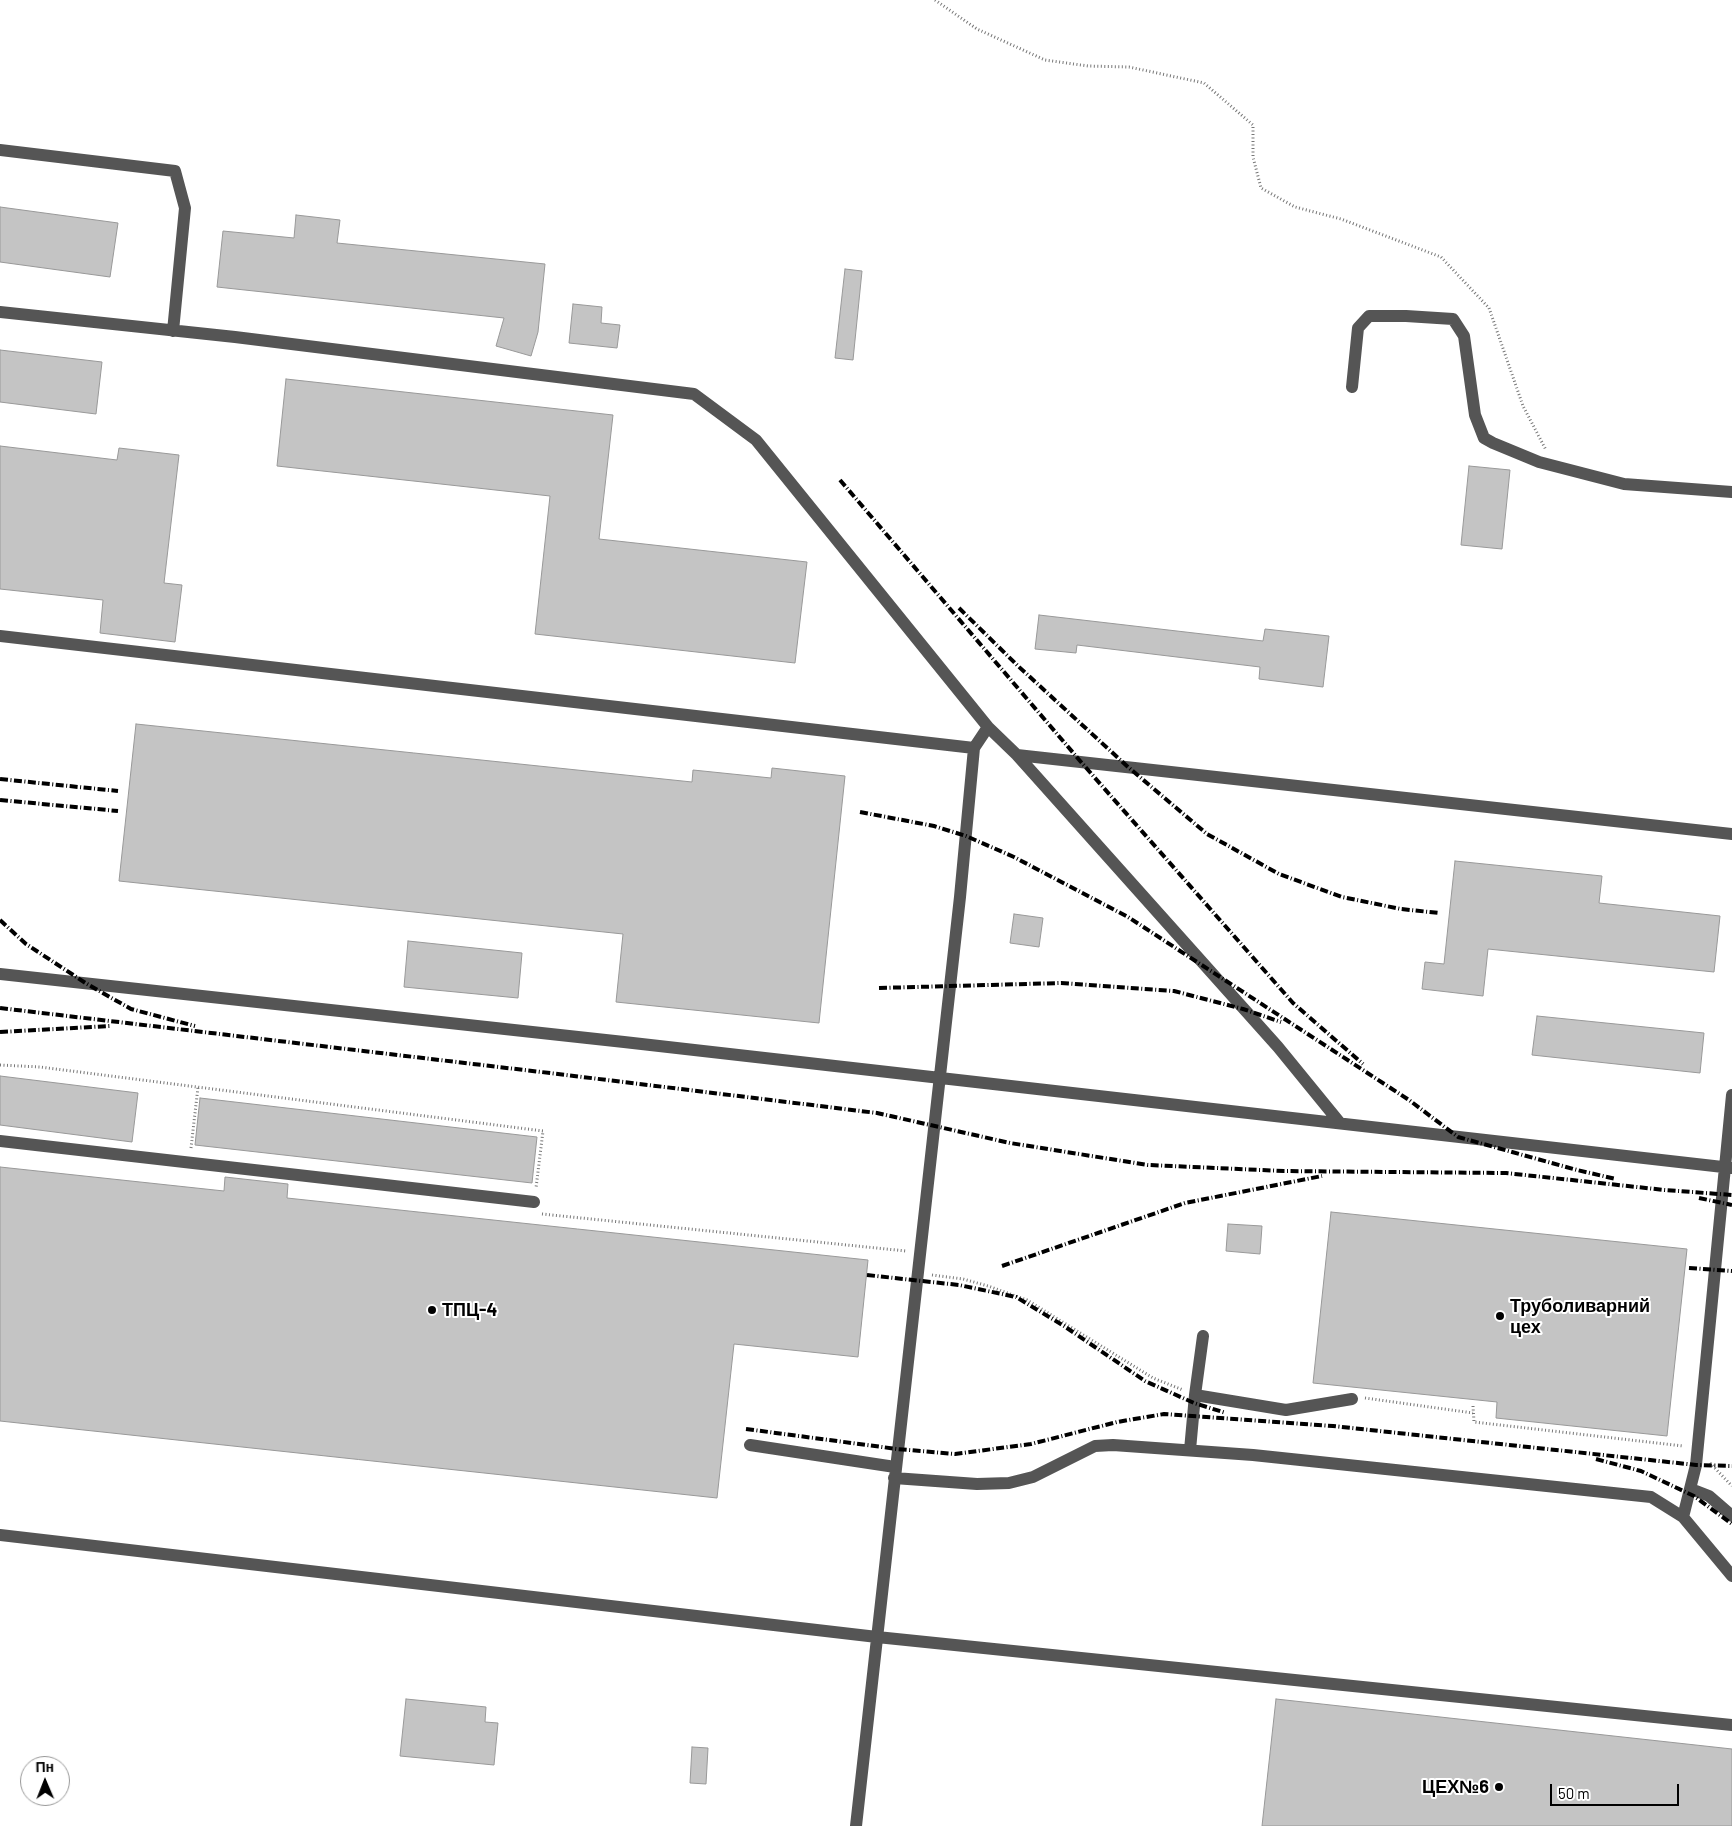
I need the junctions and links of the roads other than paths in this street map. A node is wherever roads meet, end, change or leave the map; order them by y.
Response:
1 (0, 150) edge
2 (0, 312) edge
3 (173, 331) junction
4 (1352, 388) dead end
5 (1732, 492) edge
6 (0, 636) edge
7 (988, 726) junction
8 (974, 748) junction
9 (1017, 755) junction
10 (1732, 834) edge
11 (0, 974) edge
12 (939, 1078) junction
13 (1732, 1095) edge
14 (1340, 1123) junction
15 (0, 1141) edge
16 (1729, 1167) edge
17 (534, 1202) road end
18 (1203, 1336) dead end
19 (1195, 1395) junction
20 (1352, 1399) road end
21 (750, 1445) dead end
22 (1190, 1450) junction
23 (895, 1472) junction
24 (1690, 1489) junction
25 (1732, 1516) edge
26 (1682, 1517) junction
27 (0, 1535) edge
28 (1732, 1576) edge
29 (877, 1637) junction
30 (1732, 1724) edge
31 (856, 1826) edge

1 - 3 lane
2 - 3 lane
3 - 7 lane
4 - 5 lane
6 - 8 lane
7 - 8 lane
7 - 9 lane
8 - 12 lane
9 - 10 lane
9 - 14 lane
11 - 12 lane
12 - 14 lane
12 - 23 lane
13 - 16 lane
14 - 16 lane
15 - 17 lane
16 - 24 lane
18 - 19 lane
19 - 20 lane
19 - 22 lane
21 - 23 lane
22 - 23 lane
22 - 26 lane
23 - 29 lane
24 - 25 lane
24 - 26 lane
26 - 28 lane
27 - 29 lane
29 - 30 lane
29 - 31 lane

